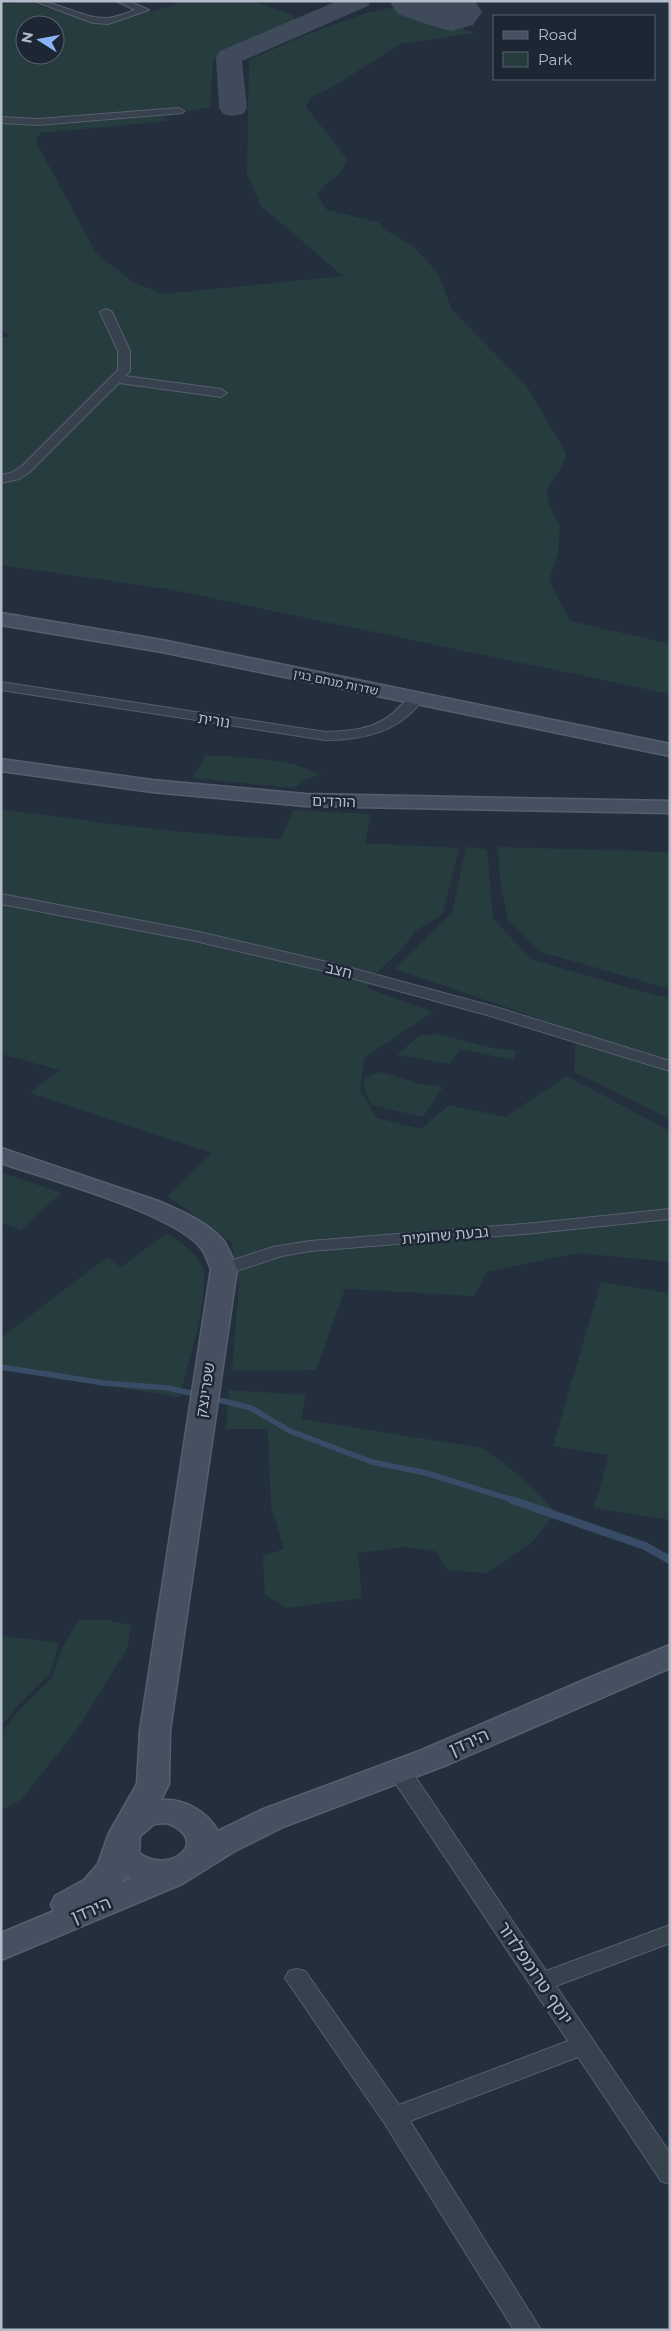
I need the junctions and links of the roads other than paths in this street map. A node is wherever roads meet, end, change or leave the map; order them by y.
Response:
1 (38, 1) edge
2 (120, 1) edge
3 (179, 111) dead end
4 (1, 120) edge
5 (106, 312) dead end
6 (119, 379) junction
7 (221, 394) dead end
8 (1, 479) edge
9 (1, 619) edge
10 (1, 686) edge
11 (416, 700) junction
12 (670, 750) edge
13 (1, 765) edge
14 (670, 807) edge
15 (1, 899) edge
16 (670, 1066) edge
17 (1, 1155) edge
18 (670, 1214) edge
19 (224, 1269) junction
20 (670, 1656) edge
21 (155, 1766) junction
22 (400, 1772) junction
23 (188, 1817) junction
24 (266, 1822) junction
25 (127, 1833) junction
26 (190, 1863) junction
27 (670, 1934) edge
28 (1, 1939) edge
29 (1, 1947) edge
30 (297, 1978) dead end
31 (541, 1982) junction
32 (583, 2045) junction
33 (394, 2117) junction
34 (670, 2174) edge
35 (528, 2330) edge

1 - 2 street
3 - 4 street
5 - 6 street
6 - 7 street
6 - 8 street
9 - 11 street, שדרות מנחם בגין
10 - 11 street, נורית
11 - 12 street, שדרות מנחם בגין
13 - 14 street, הורדים
15 - 16 street, חצב
17 - 19 street
18 - 19 street, גבעת שחומית
19 - 21 street, שפרינצק
20 - 22 street, הירדן
21 - 23 street, שפרינצק
21 - 25 street, שפרינצק
22 - 24 street, הירדן
22 - 31 street, יוסף טרומפלדור
23 - 24 street, הירדן
23 - 25 street
23 - 26 street
24 - 26 street, הירדן
25 - 26 street
25 - 28 street, הירדן
26 - 29 street, הירדן
27 - 31 street
30 - 33 street
31 - 32 street, יוסף טרומפלדור
32 - 33 street
32 - 34 street, יוסף טרומפלדור
33 - 35 street

